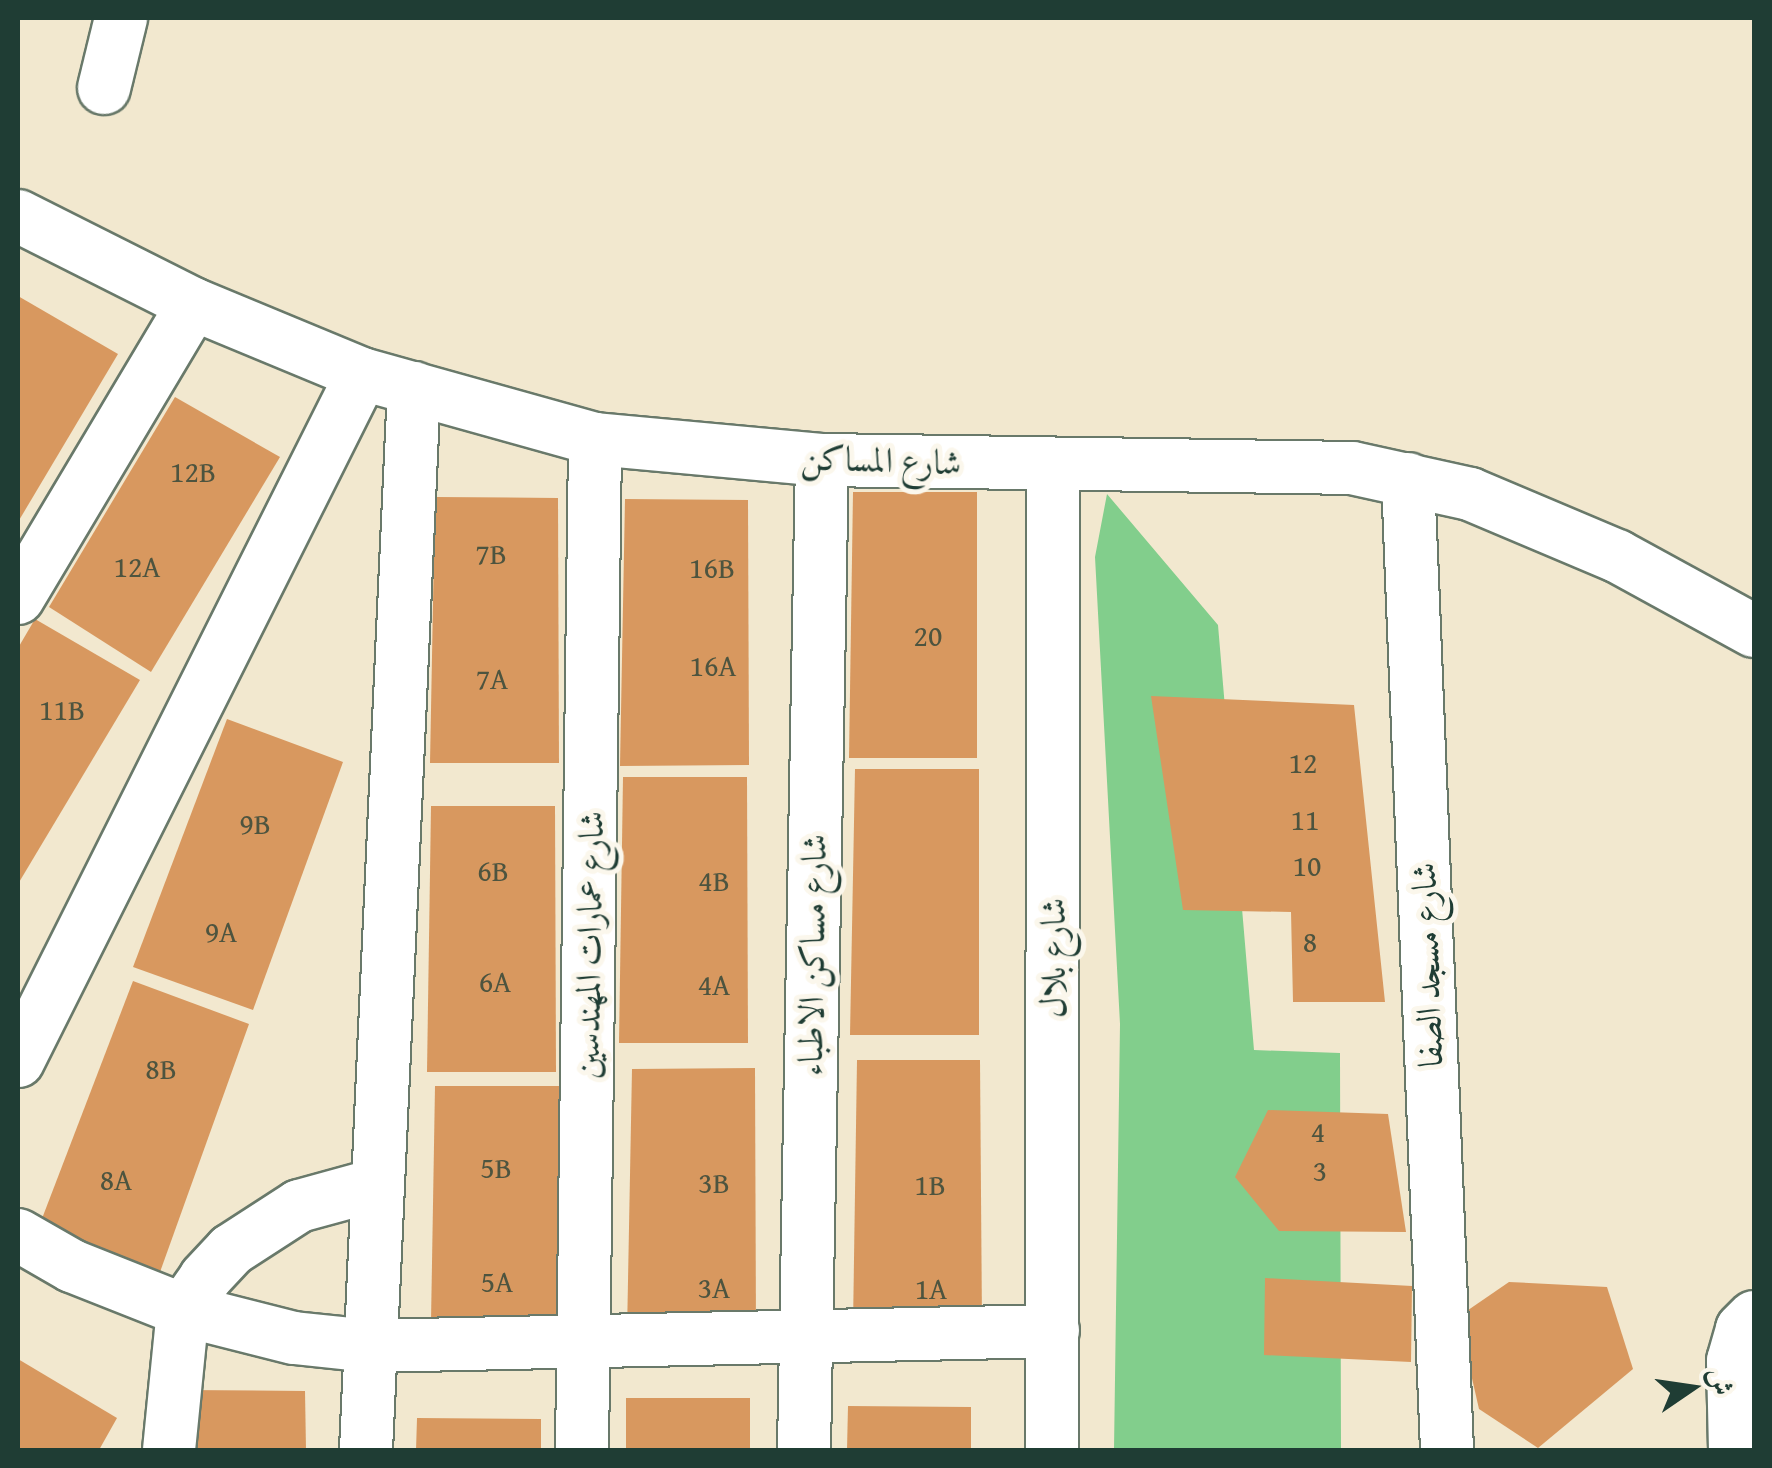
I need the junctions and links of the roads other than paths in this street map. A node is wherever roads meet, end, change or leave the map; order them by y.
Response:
1 (122, 18) edge
2 (104, 88) dead end
3 (20, 223) edge
4 (193, 304) junction
5 (362, 374) junction
6 (414, 388) junction
7 (595, 439) junction
8 (822, 460) junction
9 (1053, 466) junction
10 (1408, 478) junction
11 (18, 598) edge
12 (1754, 631) edge
13 (18, 1061) edge
14 (376, 1185) junction
15 (18, 1235) edge
16 (183, 1310) junction
17 (1754, 1317) edge
18 (1053, 1331) junction
19 (804, 1336) junction
20 (584, 1342) junction
21 (372, 1346) junction
22 (169, 1450) edge
23 (366, 1450) edge
24 (582, 1450) edge
25 (804, 1450) edge
26 (1052, 1450) edge
27 (1446, 1450) edge
28 (1736, 1450) edge

1 - 2 street
3 - 4 street, شارع المساكن
4 - 5 street, شارع المساكن
4 - 11 street
5 - 6 street, شارع المساكن
5 - 13 street
6 - 7 street, شارع المساكن
6 - 14 street
7 - 8 street, شارع المساكن
7 - 20 street, شارع عمارات المهندسين
8 - 9 street, شارع المساكن
8 - 19 street, شارع مساكن الاطباء
9 - 10 street, شارع المساكن
9 - 18 street, شارع بلال
10 - 12 street, شارع المساكن
10 - 27 street, شارع مسجد الصفا
14 - 16 street
14 - 21 street
15 - 16 street
16 - 21 street
16 - 22 street
17 - 28 street
18 - 19 street
18 - 26 street, شارع بلال
19 - 20 street
19 - 25 street, شارع مساكن الاطباء
20 - 21 street
20 - 24 street, شارع عمارات المهندسين
21 - 23 street

